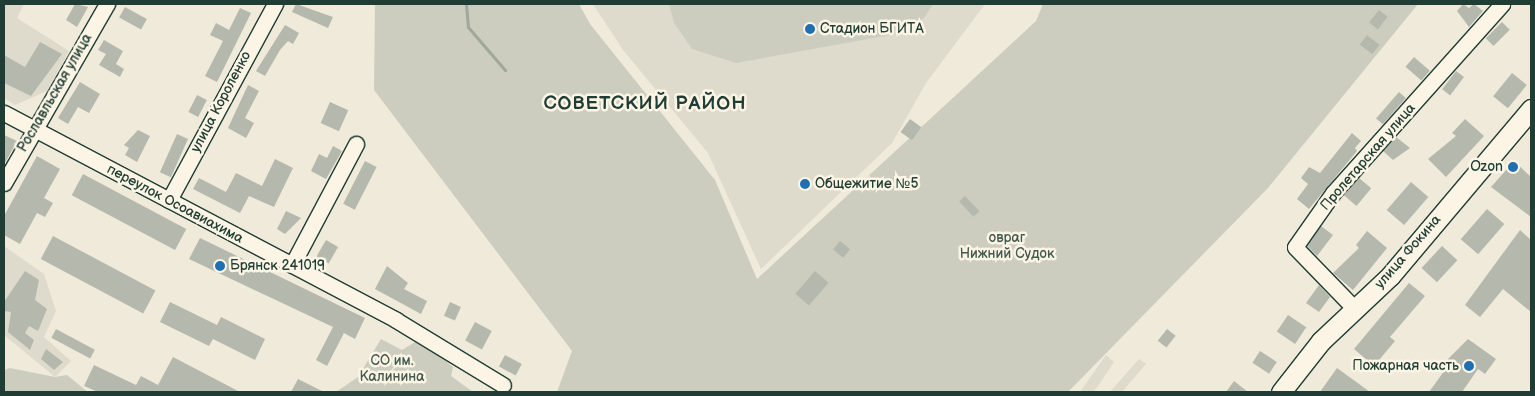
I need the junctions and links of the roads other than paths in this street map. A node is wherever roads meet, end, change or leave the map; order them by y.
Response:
1 (107, 4) edge
2 (275, 4) edge
3 (1502, 4) edge
4 (1531, 109) edge
5 (4, 113) edge
6 (34, 130) junction
7 (356, 144) dead end
8 (4, 183) edge
9 (169, 200) junction
10 (292, 265) junction
11 (1355, 309) junction
12 (503, 385) dead end
13 (1281, 392) edge

1 - 6 street, Рославльская улица
2 - 9 street, улица Короленко
3 - 11 street, Пролетарская улица
4 - 11 main road, улица Фокина
5 - 6 street, переулок Осоавиахима
6 - 8 street, Рославльская улица
6 - 9 street, переулок Осоавиахима
7 - 10 street
9 - 10 street, переулок Осоавиахима
10 - 12 street, переулок Осоавиахима
11 - 13 main road, улица Фокина

